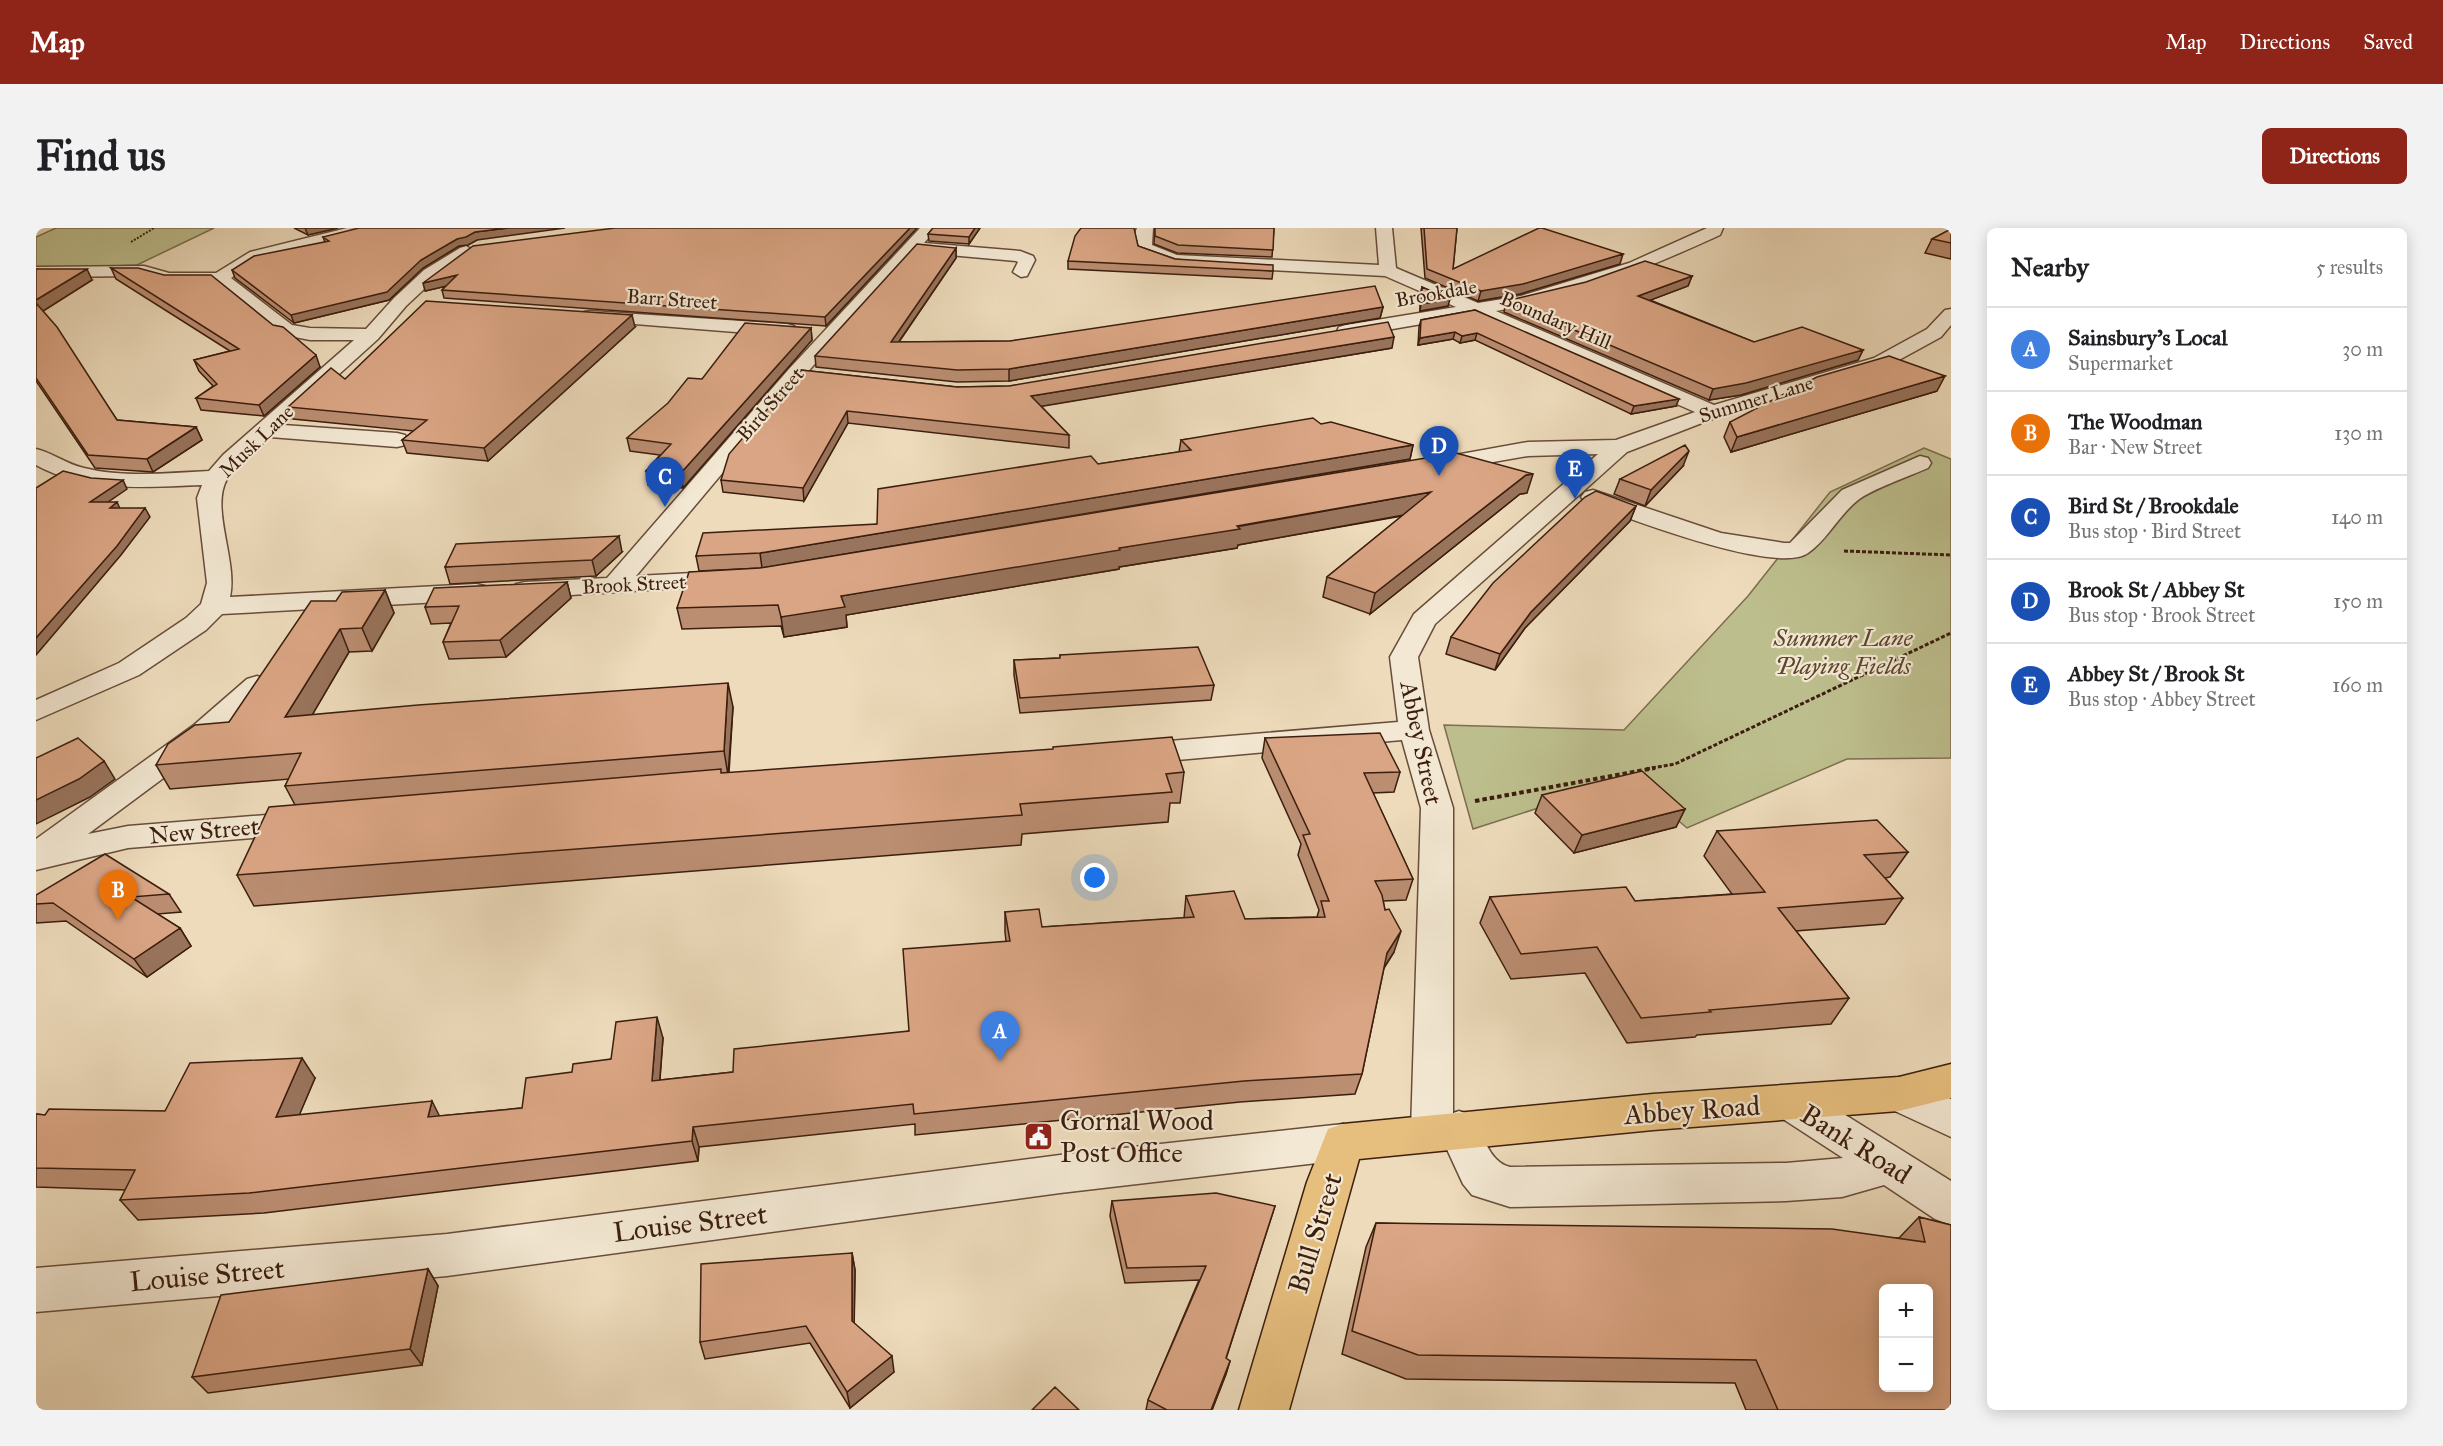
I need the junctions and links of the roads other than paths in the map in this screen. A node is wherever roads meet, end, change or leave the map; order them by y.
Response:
1 (929, 228) edge
2 (1145, 228) edge
3 (1384, 228) edge
4 (1715, 228) edge
5 (362, 229) edge
6 (912, 247) junction
7 (466, 251) edge
8 (1388, 271) junction
9 (36, 272) edge
10 (1021, 272) dead end
11 (220, 278) junction
12 (400, 302) junction
13 (423, 303) edge
14 (1473, 309) junction
15 (1951, 314) edge
16 (576, 315) edge
17 (834, 334) junction
18 (371, 335) junction
19 (1322, 335) edge
20 (796, 373) junction
21 (819, 376) edge
22 (1713, 412) junction
23 (264, 430) junction
24 (396, 440) dead end
25 (1619, 447) junction
26 (36, 456) edge
27 (1920, 463) dead end
28 (1411, 469) edge
29 (216, 478) junction
30 (1571, 489) junction
31 (751, 579) edge
32 (615, 585) junction
33 (214, 606) junction
34 (257, 685) edge
35 (36, 711) edge
36 (1414, 730) junction
37 (1104, 756) edge
38 (331, 821) edge
39 (36, 857) edge
40 (1951, 1081) edge
41 (1899, 1094) junction
42 (1792, 1103) junction
43 (1951, 1119) edge
44 (1445, 1130) junction
45 (1343, 1142) junction
46 (1888, 1165) junction
47 (1951, 1205) edge
48 (36, 1290) edge
49 (1264, 1410) edge

1 - 6 street, Bird Street
2 - 8 street
3 - 8 street
4 - 14 street, Brookdale
5 - 11 street
6 - 10 street
6 - 17 street, Bird Street
7 - 12 street, Musk Lane
8 - 14 street, Boundary Hill
9 - 11 street
11 - 18 street
12 - 13 street
12 - 18 street, Musk Lane
14 - 19 street, Brookdale
14 - 22 street, Boundary Hill
15 - 22 street, Summer Lane
16 - 17 street, Barr Street
17 - 20 street, Bird Street
18 - 23 street, Musk Lane
20 - 21 street
20 - 32 street, Bird Street
22 - 25 street, Summer Lane
23 - 24 street
23 - 29 street, Musk Lane
25 - 28 street
25 - 30 street, Abbey Street
26 - 29 street
27 - 30 street
29 - 33 street, Musk Lane
30 - 36 street, Abbey Street
31 - 32 street, Brook Street
32 - 33 street, Brook Street
33 - 35 street
34 - 39 street
36 - 37 street
36 - 44 street, Abbey Street
38 - 39 street, New Street
40 - 41 main road, Abbey Road
41 - 42 main road, Abbey Road
41 - 43 street
42 - 44 main road, Abbey Road
42 - 46 street, Bank Road
44 - 45 main road, Bull Street
44 - 46 street
45 - 48 street, Louise Street
45 - 49 main road, Bull Street
46 - 47 street, Bank Road

